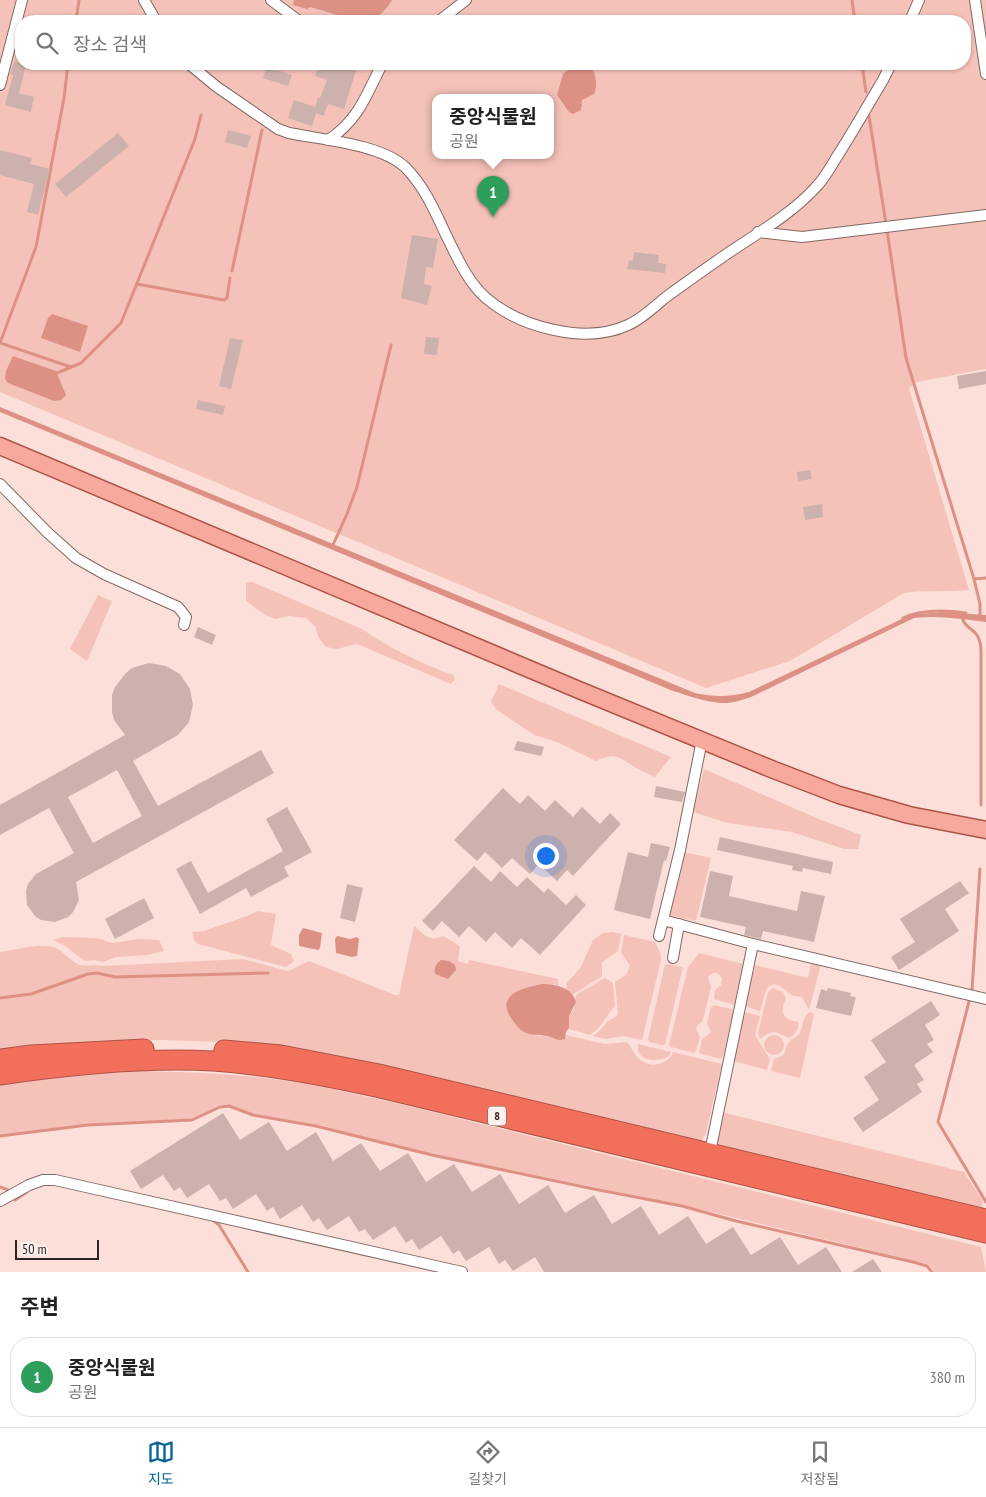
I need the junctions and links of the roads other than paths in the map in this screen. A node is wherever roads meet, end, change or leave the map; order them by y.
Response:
1 (22, 0) edge
2 (144, 0) edge
3 (272, 0) edge
4 (288, 0) edge
5 (466, 0) edge
6 (919, 0) edge
7 (975, 0) edge
8 (286, 11) junction
9 (18, 15) edge
10 (153, 15) edge
11 (292, 15) edge
12 (447, 15) edge
13 (913, 15) edge
14 (15, 27) edge
15 (196, 70) edge
16 (379, 70) edge
17 (888, 70) edge
18 (986, 74) edge
19 (0, 85) edge
20 (328, 140) junction
21 (986, 215) edge
22 (758, 232) junction
23 (0, 446) edge
24 (0, 484) edge
25 (184, 625) dead end
26 (702, 740) junction
27 (986, 830) edge
28 (663, 920) junction
29 (679, 924) junction
30 (659, 936) dead end
31 (753, 944) junction
32 (673, 958) dead end
33 (986, 999) edge
34 (0, 1059) edge
35 (0, 1075) edge
36 (710, 1152) junction
37 (0, 1201) edge
38 (986, 1219) edge
39 (986, 1233) edge
40 (462, 1272) edge

1 - 9 street
2 - 10 street
3 - 8 street
4 - 8 street
5 - 12 street
6 - 13 street
7 - 18 street
8 - 11 street
14 - 19 street
15 - 20 street
16 - 20 street
17 - 22 street
20 - 22 street
21 - 22 street
23 - 26 main road
24 - 25 street
26 - 27 main road
26 - 28 street
28 - 29 street
28 - 30 street
29 - 31 street
29 - 32 street
31 - 33 street
31 - 36 street
34 - 36 highway, 8
35 - 39 highway, 8
36 - 38 highway, 8
37 - 40 street

